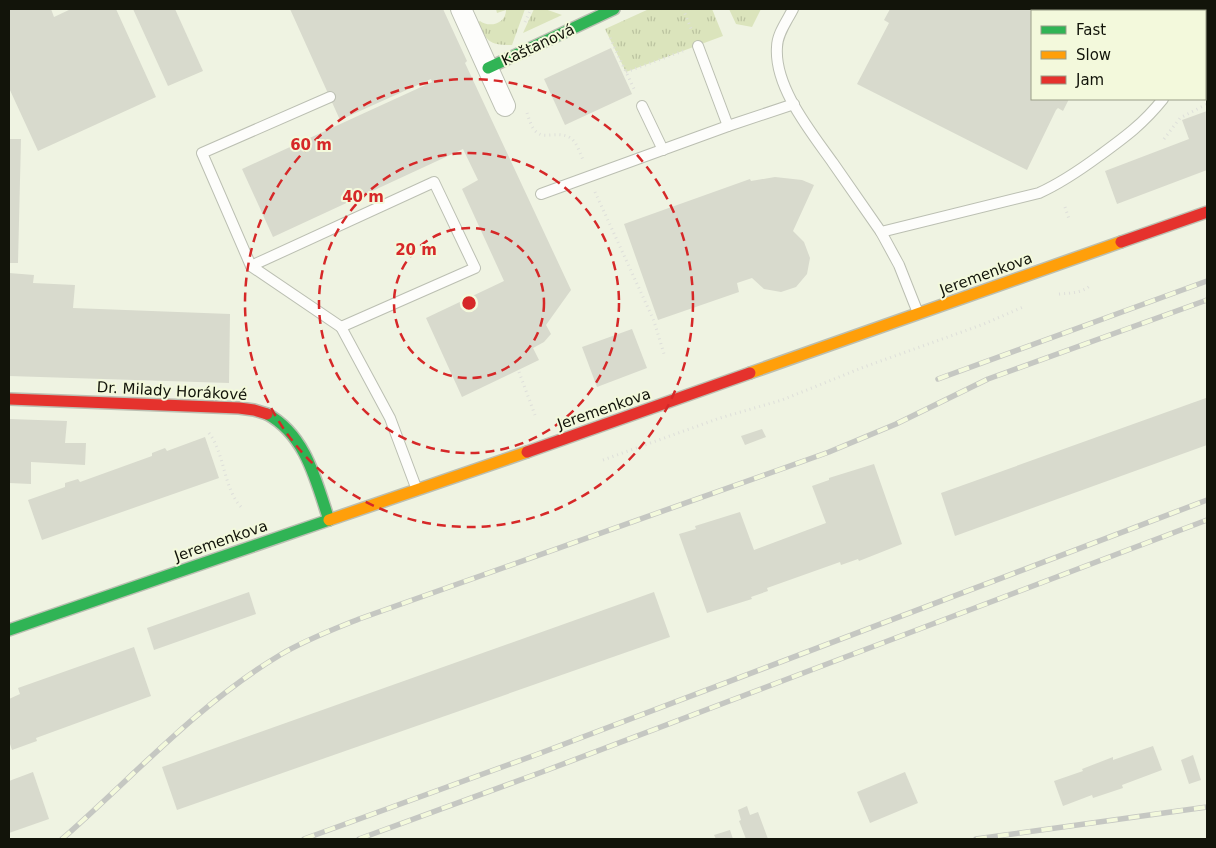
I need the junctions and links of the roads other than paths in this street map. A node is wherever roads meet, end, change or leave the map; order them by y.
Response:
1 (461, 9) edge
2 (614, 9) edge
3 (793, 9) edge
4 (698, 46) road end
5 (488, 68) junction
6 (330, 97) dead end
7 (1162, 100) edge
8 (794, 104) junction
9 (642, 106) road end
10 (515, 107) road end
11 (728, 126) junction
12 (663, 150) junction
13 (541, 194) dead end
14 (1207, 212) edge
15 (881, 232) junction
16 (251, 266) junction
17 (919, 314) junction
18 (341, 326) junction
19 (9, 399) edge
20 (418, 491) junction
21 (329, 520) junction
22 (9, 630) edge

1 - 5 street, Kaštanová
2 - 5 street, Kaštanová
3 - 8 lane
4 - 11 lane
5 - 10 street, Kaštanová
6 - 16 lane
7 - 15 lane
8 - 11 lane
8 - 15 lane
9 - 12 lane
11 - 12 lane
12 - 13 lane
14 - 17 street, Jeremenkova
15 - 17 lane
16 - 18 lane
16 - 18 lane
17 - 20 street, Jeremenkova
18 - 20 lane
19 - 21 street, Dr. Milady Horákové
20 - 21 street, Jeremenkova
21 - 22 street, Jeremenkova

